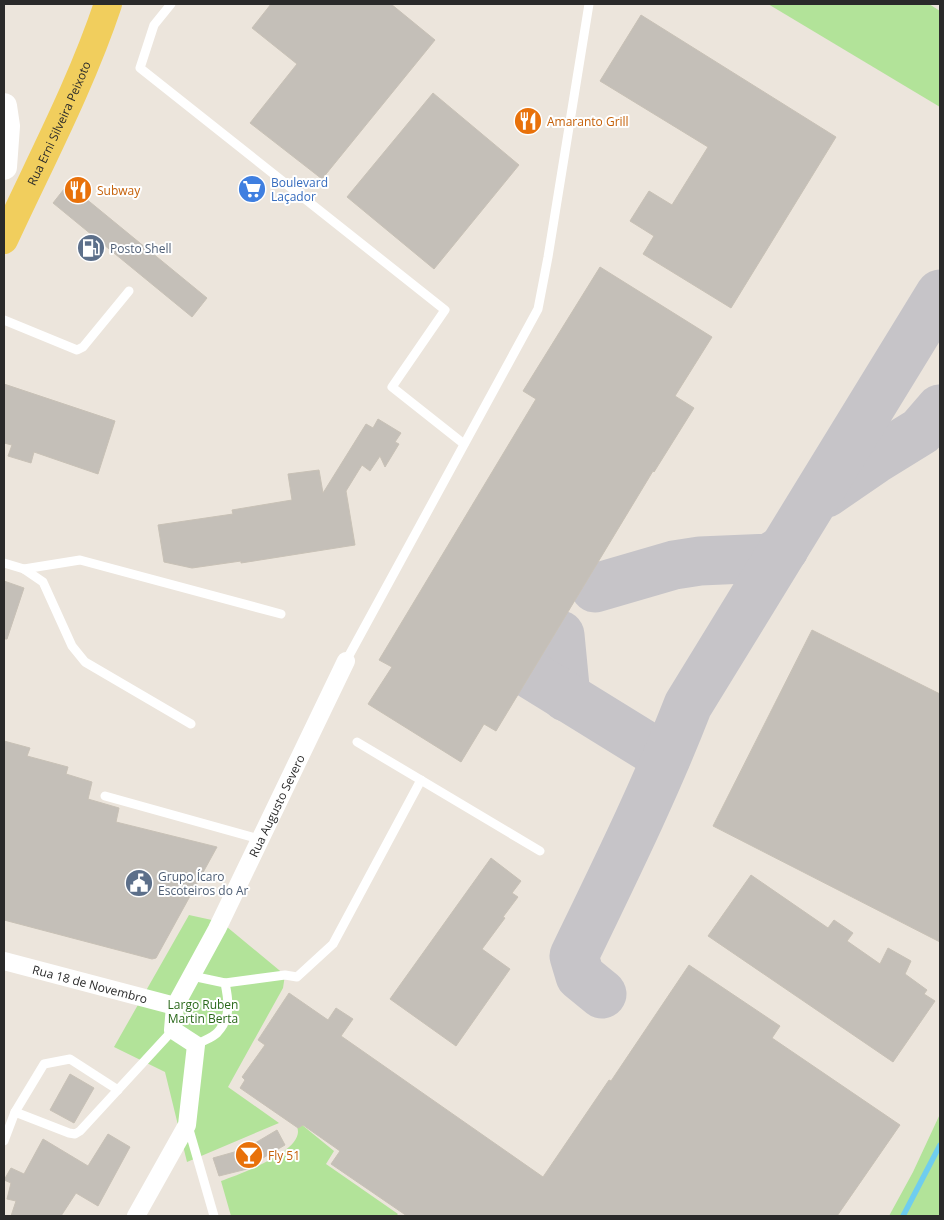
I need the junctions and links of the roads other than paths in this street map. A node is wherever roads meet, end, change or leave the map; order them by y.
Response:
1 (108, 4) edge
2 (171, 4) edge
3 (589, 4) edge
4 (4, 106) edge
5 (4, 167) edge
6 (4, 240) edge
7 (129, 291) dead end
8 (4, 320) edge
9 (464, 444) junction
10 (4, 563) edge
11 (24, 569) junction
12 (282, 614) dead end
13 (346, 661) joint
14 (191, 724) dead end
15 (357, 742) dead end
16 (421, 780) junction
17 (105, 796) dead end
18 (259, 839) junction
19 (540, 850) dead end
20 (4, 962) edge
21 (192, 976) junction
22 (225, 983) junction
23 (175, 1006) junction
24 (172, 1030) junction
25 (196, 1045) junction
26 (118, 1090) junction
27 (15, 1112) junction
28 (188, 1126) junction
29 (4, 1141) edge
30 (136, 1216) edge
31 (214, 1216) edge

1 - 6 main road, Rua Erni Silveira Peixoto
2 - 9 lane
3 - 9 lane
4 - 5 main road
7 - 8 lane
9 - 13 lane
10 - 11 lane
11 - 12 lane
11 - 14 lane
13 - 18 street, Rua Augusto Severo
15 - 16 lane
16 - 19 lane
16 - 22 lane
17 - 18 lane
18 - 21 street, Rua Augusto Severo
20 - 23 street, Rua 18 de Novembro
21 - 22 lane
21 - 23 street, Rua Augusto Severo
22 - 25 lane
23 - 24 street, Rua Augusto Severo
24 - 25 street
24 - 26 lane
25 - 28 street
26 - 27 lane
26 - 27 lane
27 - 29 lane
28 - 30 street
28 - 31 lane

